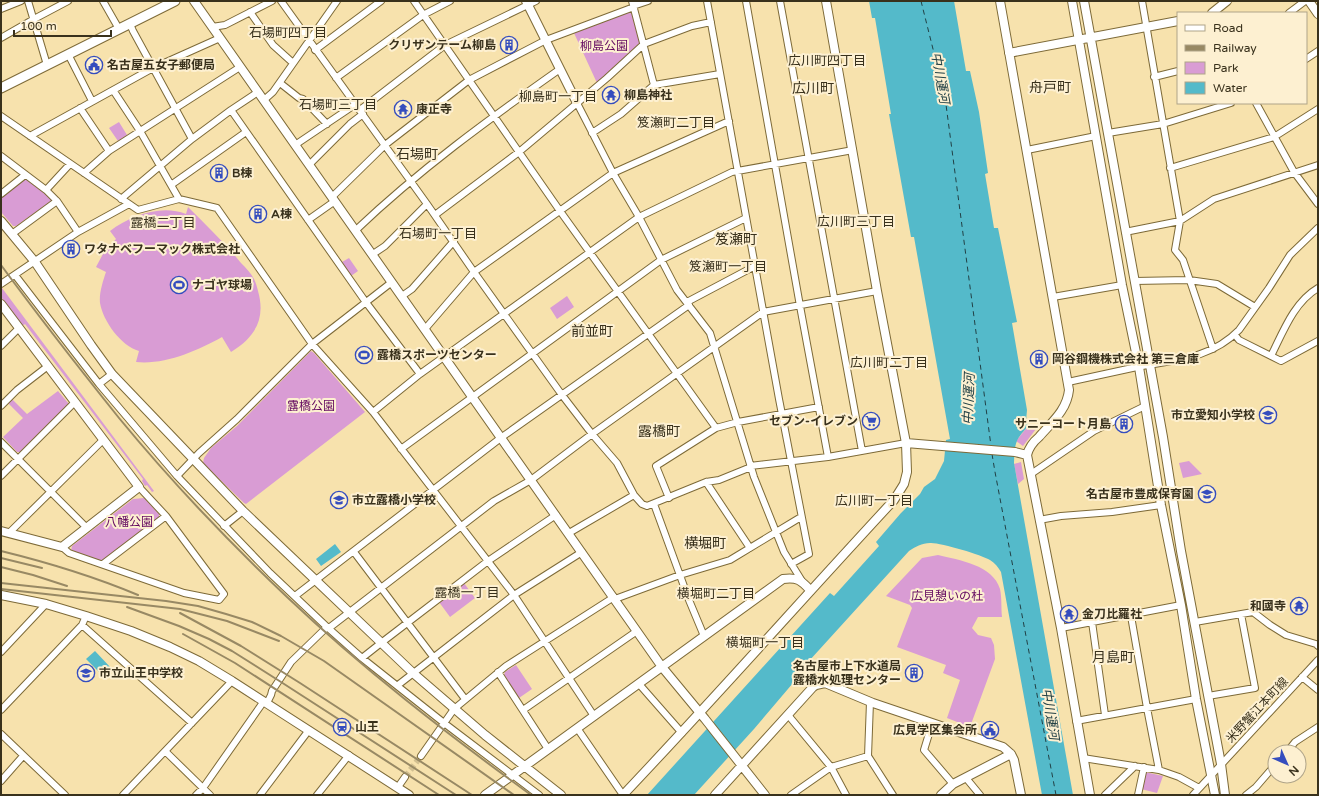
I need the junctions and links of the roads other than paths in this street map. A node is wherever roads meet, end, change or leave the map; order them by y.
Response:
1 (21, 1) edge
2 (28, 1) edge
3 (68, 1) edge
4 (104, 1) edge
5 (176, 1) edge
6 (194, 1) edge
7 (272, 1) edge
8 (282, 1) edge
9 (337, 1) edge
10 (381, 1) edge
11 (414, 1) edge
12 (450, 1) edge
13 (536, 1) edge
14 (648, 1) edge
15 (707, 1) edge
16 (746, 1) edge
17 (780, 1) edge
18 (826, 1) edge
19 (1000, 1) edge
20 (1072, 1) edge
21 (1084, 1) edge
22 (1142, 1) edge
23 (1226, 1) edge
24 (1305, 1) edge
25 (1309, 1) edge
26 (527, 3) edge
27 (633, 5) edge
28 (1, 9) edge
29 (250, 12) junction
30 (1213, 12) edge
31 (1290, 12) edge
32 (1318, 14) edge
33 (423, 15) junction
34 (34, 19) junction
35 (1177, 21) edge
36 (711, 22) junction
37 (130, 24) junction
38 (212, 27) junction
39 (1146, 27) junction
40 (119, 29) junction
41 (1090, 37) junction
42 (1, 38) edge
43 (220, 38) junction
44 (1078, 39) junction
45 (546, 40) junction
46 (309, 41) junction
47 (644, 44) junction
48 (445, 45) junction
49 (315, 50) junction
50 (1318, 51) edge
51 (1009, 53) junction
52 (68, 54) junction
53 (1307, 58) edge
54 (293, 63) junction
55 (47, 65) junction
56 (240, 67) junction
57 (153, 68) junction
58 (560, 69) junction
59 (1177, 71) edge
60 (720, 74) junction
61 (1154, 77) junction
62 (336, 78) junction
63 (469, 80) junction
64 (280, 82) junction
65 (654, 85) junction
66 (1, 88) edge
67 (113, 90) junction
68 (258, 92) junction
69 (264, 100) junction
70 (92, 101) junction
71 (577, 103) junction
72 (1228, 104) edge
73 (1257, 104) edge
74 (80, 108) junction
75 (176, 108) junction
76 (1318, 109) edge
77 (231, 110) junction
78 (360, 110) junction
79 (494, 115) junction
80 (1, 116) edge
81 (729, 121) junction
82 (327, 124) junction
83 (1163, 124) junction
84 (140, 131) junction
85 (246, 132) junction
86 (592, 133) junction
87 (1108, 133) junction
88 (30, 136) junction
89 (1096, 136) junction
90 (1274, 137) junction
91 (192, 139) junction
92 (295, 145) junction
93 (385, 145) junction
94 (853, 150) junction
95 (1027, 150) junction
96 (109, 151) junction
97 (519, 152) junction
98 (1, 156) edge
99 (809, 157) junction
100 (70, 164) junction
101 (774, 164) junction
102 (1318, 164) edge
103 (160, 165) junction
104 (309, 165) junction
105 (1170, 168) junction
106 (737, 171) junction
107 (1294, 172) junction
108 (84, 173) junction
109 (613, 173) junction
110 (26, 175) junction
111 (410, 180) junction
112 (171, 185) junction
113 (46, 190) junction
114 (1, 194) edge
115 (121, 199) junction
116 (179, 199) junction
117 (333, 199) junction
118 (57, 202) junction
119 (129, 204) junction
120 (427, 204) junction
121 (1318, 204) edge
122 (560, 211) junction
123 (435, 215) junction
124 (638, 216) junction
125 (746, 218) junction
126 (308, 220) junction
127 (1, 221) edge
128 (1180, 221) junction
129 (1318, 228) edge
130 (356, 230) junction
131 (78, 232) junction
132 (1125, 232) junction
133 (12, 234) junction
134 (454, 241) junction
135 (590, 252) junction
136 (373, 254) junction
137 (660, 260) junction
138 (35, 262) junction
139 (755, 266) junction
140 (474, 272) junction
141 (15, 275) junction
142 (1189, 280) junction
143 (1134, 281) junction
144 (392, 282) junction
145 (1, 284) edge
146 (1122, 285) junction
147 (1318, 288) edge
148 (618, 291) junction
149 (877, 291) junction
150 (402, 296) junction
151 (1053, 297) junction
152 (833, 299) junction
153 (365, 302) junction
154 (688, 303) junction
155 (1, 304) edge
156 (800, 306) junction
157 (1255, 307) junction
158 (763, 312) junction
159 (504, 314) junction
160 (19, 328) junction
161 (426, 329) junction
162 (648, 333) junction
163 (1235, 335) junction
164 (1318, 341) edge
165 (312, 344) junction
166 (1, 346) edge
167 (715, 346) junction
168 (1213, 350) junction
169 (532, 353) junction
170 (444, 356) junction
171 (1271, 356) junction
172 (1150, 365) junction
173 (48, 366) junction
174 (1139, 367) junction
175 (112, 374) junction
176 (420, 374) junction
177 (677, 374) junction
178 (1068, 382) junction
179 (99, 384) junction
180 (562, 395) junction
181 (473, 396) junction
182 (75, 402) junction
183 (1, 406) edge
184 (1145, 406) junction
185 (819, 407) junction
186 (373, 412) junction
187 (782, 415) junction
188 (738, 422) junction
189 (716, 428) junction
190 (592, 434) junction
191 (502, 437) junction
192 (103, 440) junction
193 (1, 442) edge
194 (906, 443) junction
195 (401, 449) junction
196 (862, 451) junction
197 (1027, 455) junction
198 (828, 456) junction
199 (18, 459) junction
200 (193, 460) junction
201 (791, 462) junction
202 (750, 466) junction
203 (1031, 474) junction
204 (1, 476) edge
205 (177, 476) junction
206 (531, 480) junction
207 (706, 482) junction
208 (139, 487) junction
209 (433, 490) junction
210 (51, 492) junction
211 (634, 495) junction
212 (668, 498) junction
213 (654, 504) junction
214 (1161, 505) junction
215 (243, 511) junction
216 (556, 515) junction
217 (166, 516) junction
218 (801, 517) junction
219 (1039, 520) junction
220 (224, 526) junction
221 (461, 526) junction
222 (86, 528) junction
223 (1, 531) edge
224 (776, 532) junction
225 (569, 533) junction
226 (10, 534) junction
227 (62, 547) junction
228 (750, 548) junction
229 (354, 552) junction
230 (582, 552) junction
231 (488, 561) junction
232 (103, 564) junction
233 (791, 564) junction
234 (680, 575) junction
235 (316, 580) junction
236 (802, 581) junction
237 (382, 588) junction
238 (810, 590) junction
239 (1, 595) edge
240 (514, 595) junction
241 (295, 596) junction
242 (614, 598) junction
243 (46, 604) junction
244 (1181, 605) junction
245 (349, 613) junction
246 (1241, 614) junction
247 (86, 616) junction
248 (1131, 616) junction
249 (408, 622) junction
250 (1092, 622) junction
251 (1195, 622) junction
252 (82, 625) junction
253 (328, 628) junction
254 (1061, 628) junction
255 (637, 631) junction
256 (704, 636) junction
257 (545, 641) junction
258 (380, 643) junction
259 (1318, 646) edge
260 (1, 652) edge
261 (434, 657) junction
262 (362, 658) junction
263 (1318, 660) edge
264 (662, 667) junction
265 (498, 672) junction
266 (413, 673) junction
267 (1302, 677) junction
268 (569, 678) junction
269 (232, 681) junction
270 (639, 684) junction
271 (398, 685) junction
272 (1318, 690) edge
273 (1208, 696) junction
274 (465, 699) junction
275 (1196, 699) junction
276 (265, 702) junction
277 (870, 702) junction
278 (1147, 708) junction
279 (454, 709) junction
280 (1, 710) edge
281 (523, 710) junction
282 (700, 713) junction
283 (788, 715) junction
284 (1106, 715) junction
285 (594, 716) junction
286 (1076, 721) junction
287 (192, 723) junction
288 (444, 723) junction
289 (932, 724) junction
290 (1318, 727) edge
291 (577, 728) junction
292 (309, 730) junction
293 (682, 733) junction
294 (1, 734) edge
295 (1293, 744) edge
296 (548, 749) junction
297 (166, 750) junction
298 (1011, 754) junction
299 (23, 756) junction
300 (349, 756) junction
301 (421, 756) tunnel mouth
302 (868, 756) junction
303 (1083, 758) junction
304 (1221, 764) junction
305 (524, 766) junction
306 (741, 766) junction
307 (1135, 766) junction
308 (831, 767) junction
309 (1144, 767) junction
310 (1160, 770) junction
311 (513, 774) junction
312 (1212, 774) junction
313 (1267, 774) edge
314 (405, 777) tunnel mouth
315 (966, 778) junction
316 (1, 780) edge
317 (953, 784) junction
318 (203, 788) junction
319 (1199, 788) junction
320 (398, 790) edge
321 (718, 794) edge
322 (65, 795) edge
323 (123, 795) edge
324 (196, 795) edge
325 (210, 795) edge
326 (260, 795) edge
327 (317, 795) edge
328 (409, 795) edge
329 (485, 795) edge
330 (539, 795) edge
331 (561, 795) edge
332 (623, 795) edge
333 (765, 795) edge
334 (791, 795) edge
335 (846, 795) edge
336 (893, 795) edge
337 (941, 795) edge
338 (980, 795) edge
339 (1021, 795) edge
340 (1090, 795) edge
341 (1105, 795) edge
342 (1138, 795) edge
343 (1193, 795) edge
344 (1215, 795) edge
345 (1225, 795) edge
346 (1246, 795) edge

1 - 28 street
2 - 34 street
3 - 34 street
4 - 40 street
5 - 37 main road
6 - 38 street
7 - 29 street
8 - 46 street
9 - 46 street
10 - 49 street
11 - 33 street
12 - 33 street
13 - 26 street
14 - 27 street
15 - 36 street
16 - 101 street
17 - 99 street
18 - 94 street
19 - 51 street
20 - 44 street
21 - 41 street
22 - 39 street
23 - 30 street
24 - 31 street
25 - 32 street
26 - 45 street
26 - 48 street
27 - 45 street
27 - 47 street
29 - 38 street
29 - 54 street
33 - 48 street
33 - 62 street
34 - 42 street
34 - 55 street
35 - 39 street
36 - 47 street
36 - 60 street
37 - 40 main road
37 - 57 street
38 - 43 street
39 - 41 street
39 - 61 street
40 - 52 main road
41 - 44 street
41 - 87 street
43 - 56 street
43 - 57 street
44 - 51 street
44 - 89 street
45 - 58 street
45 - 63 street
46 - 49 street
46 - 54 street
47 - 65 street
47 - 71 street
48 - 63 street
48 - 78 street
49 - 62 street
50 - 53 street
51 - 95 street
52 - 55 main road
52 - 70 street
54 - 64 street
55 - 66 main road
56 - 68 street
56 - 75 street
57 - 67 street
57 - 75 street
58 - 71 street
58 - 79 street
59 - 61 street
60 - 65 street
60 - 81 street
61 - 83 street
62 - 78 street
63 - 79 street
63 - 93 street
64 - 69 street
64 - 82 street
65 - 86 street
67 - 70 street
67 - 84 street
68 - 69 street
68 - 77 street
69 - 92 street
70 - 74 street
71 - 86 street
71 - 97 street
72 - 83 street
73 - 90 street
74 - 88 street
74 - 96 street
75 - 84 street
75 - 91 street
76 - 90 street
77 - 85 street
77 - 91 street
78 - 82 street
78 - 93 street
78 - 104 street
79 - 97 street
79 - 111 street
80 - 88 street
81 - 106 street
81 - 109 street
82 - 92 street
83 - 87 street
83 - 105 street
84 - 96 street
84 - 103 street
85 - 112 street
85 - 126 street
86 - 109 street
87 - 132 street
88 - 100 street
89 - 95 street
89 - 146 street
90 - 105 street
90 - 107 street
91 - 103 street
92 - 104 street
93 - 111 street
93 - 117 street
94 - 99 street
94 - 149 street
95 - 151 street
96 - 108 street
97 - 122 street
97 - 123 street
98 - 110 street
99 - 101 street
99 - 152 street
100 - 108 street
100 - 113 street
101 - 106 street
101 - 156 street
102 - 107 street
103 - 112 street
103 - 115 street
104 - 117 street
105 - 128 street
106 - 124 street
106 - 125 street
107 - 121 street
107 - 128 street
108 - 115 street
109 - 122 street
109 - 124 street
110 - 113 street
110 - 114 street
111 - 120 street
111 - 130 street
112 - 116 street
113 - 118 street
115 - 119 street
116 - 119 street
116 - 165 street
117 - 126 street
117 - 130 street
118 - 131 street
118 - 133 street
119 - 131 street
120 - 123 street
120 - 136 street
122 - 135 street
122 - 140 street
123 - 134 street
124 - 135 street
124 - 137 street
125 - 137 street
125 - 139 street
126 - 153 street
127 - 133 street
128 - 132 street
128 - 142 street
129 - 157 street
130 - 136 street
131 - 138 street
132 - 143 street
133 - 138 street
134 - 140 street
134 - 150 street
135 - 148 street
135 - 159 street
136 - 144 street
137 - 148 street
137 - 154 street
138 - 141 street
138 - 175 street
139 - 154 street
139 - 158 street
140 - 159 street
140 - 161 street
141 - 145 street
141 - 179 street
142 - 143 street
142 - 157 street
142 - 168 street
143 - 172 street
144 - 150 street
144 - 153 street
146 - 151 street
146 - 174 street
147 - 171 street
148 - 162 street
148 - 169 street
149 - 152 street
149 - 194 street
150 - 161 street
151 - 178 street
152 - 156 street
152 - 196 street
153 - 165 street
153 - 176 street
154 - 162 street
154 - 167 street
155 - 160 street
156 - 158 street
156 - 185 street
157 - 163 street
158 - 167 street
158 - 187 street
159 - 169 street
159 - 170 street
160 - 166 street
160 - 173 street
161 - 170 street
162 - 177 street
162 - 180 street
163 - 168 street
163 - 171 street
164 - 171 street
165 - 186 street
165 - 200 street
167 - 177 street
167 - 188 street
168 - 172 street
169 - 180 street
169 - 181 street
170 - 176 street
170 - 181 street
172 - 174 street
172 - 251 street
173 - 182 street
173 - 183 street
174 - 178 street
174 - 184 street
175 - 179 street
175 - 200 street
176 - 186 street
177 - 189 street
177 - 190 street
178 - 197 street
179 - 205 street
180 - 190 street
180 - 191 street
181 - 191 street
181 - 195 street
182 - 192 street
182 - 199 street
184 - 203 street
184 - 214 street
185 - 187 street
185 - 198 street
186 - 195 street
187 - 188 street
187 - 201 street
188 - 189 street
188 - 202 street
189 - 212 street
190 - 206 street
190 - 211 street
191 - 206 street
191 - 209 street
192 - 208 street
192 - 210 street
193 - 199 street
194 - 196 street
194 - 197 street
194 - 238 street
195 - 209 street
196 - 198 street
197 - 203 street
198 - 201 street
199 - 204 street
199 - 210 street
200 - 205 street
200 - 215 street
201 - 202 street
201 - 218 street
202 - 207 street
202 - 224 street
203 - 219 street
205 - 220 street
206 - 216 street
206 - 221 street
207 - 212 street
207 - 228 street
208 - 217 street
208 - 222 street
209 - 221 street
209 - 229 street
210 - 222 street
210 - 226 street
211 - 213 street
211 - 225 street
212 - 213 street
213 - 234 street
214 - 219 street
214 - 244 street
215 - 220 street
215 - 235 street
216 - 225 street
216 - 231 street
217 - 232 street
217 - 232 street
218 - 224 street
218 - 233 street
219 - 254 street
220 - 241 street
221 - 231 street
221 - 237 street
222 - 227 street
223 - 226 street
224 - 228 street
224 - 233 street
225 - 230 street
226 - 227 street
227 - 232 street
228 - 234 street
229 - 235 street
229 - 237 street
230 - 240 street
230 - 242 street
231 - 240 street
231 - 249 street
233 - 236 street
234 - 242 street
234 - 256 street
235 - 241 street
235 - 245 street
236 - 238 street
236 - 256 street
237 - 245 street
237 - 249 street
238 - 282 street
239 - 243 street
240 - 257 street
240 - 261 street
241 - 253 street
242 - 255 street
242 - 257 street
243 - 247 street
243 - 260 street
244 - 248 street
244 - 275 street
245 - 253 street
245 - 258 street
246 - 251 street
246 - 259 street
246 - 273 street
247 - 252 street
247 - 269 street
248 - 250 street
248 - 278 street
249 - 258 street
249 - 261 street
250 - 254 street
250 - 284 street
251 - 273 street
252 - 280 street
252 - 287 street
253 - 262 street
253 - 276 street
254 - 286 street
255 - 264 street
255 - 268 street
256 - 264 street
257 - 265 street
257 - 268 street
258 - 262 street
258 - 266 street
261 - 266 street
261 - 274 street
262 - 271 street
263 - 267 street, 米野蟹江本町線
264 - 270 street
264 - 282 street
265 - 274 street
265 - 281 street
266 - 271 street
266 - 279 street
267 - 272 street
267 - 304 street, 米野蟹江本町線
268 - 281 street
268 - 285 street
269 - 276 street
269 - 287 street
270 - 285 street
270 - 293 street
271 - 288 street
273 - 304 street
274 - 279 street
275 - 278 street
275 - 312 street
276 - 292 street
276 - 318 street
277 - 283 street
277 - 289 street
277 - 302 street
278 - 284 street
278 - 310 street
279 - 288 street
279 - 305 street
281 - 296 street
282 - 293 street
282 - 306 street
283 - 306 street
283 - 308 street
284 - 286 street
285 - 291 street
286 - 303 street
287 - 297 street
288 - 301 street
288 - 311 street
289 - 298 street
289 - 317 street
290 - 295 street
291 - 296 street
291 - 332 street
292 - 300 street
292 - 326 street
293 - 332 street
294 - 299 street
296 - 305 street
297 - 318 street
297 - 323 street
298 - 315 street
298 - 339 street
299 - 316 street
299 - 322 street
300 - 320 street
300 - 327 street
302 - 308 street
302 - 336 street
303 - 307 street
303 - 340 street
304 - 312 street, 米野蟹江本町線
304 - 345 street
305 - 311 street
305 - 331 street
306 - 321 street
306 - 333 street
307 - 309 street
307 - 341 street
308 - 334 street
308 - 335 street
309 - 310 street
309 - 342 street
310 - 319 street
311 - 329 street
311 - 330 street
312 - 319 street, 米野蟹江本町線
312 - 344 street
313 - 346 street
314 - 320 street
315 - 317 street
315 - 338 street
317 - 337 street
318 - 324 street
318 - 325 street
319 - 343 street, 米野蟹江本町線
320 - 328 street

